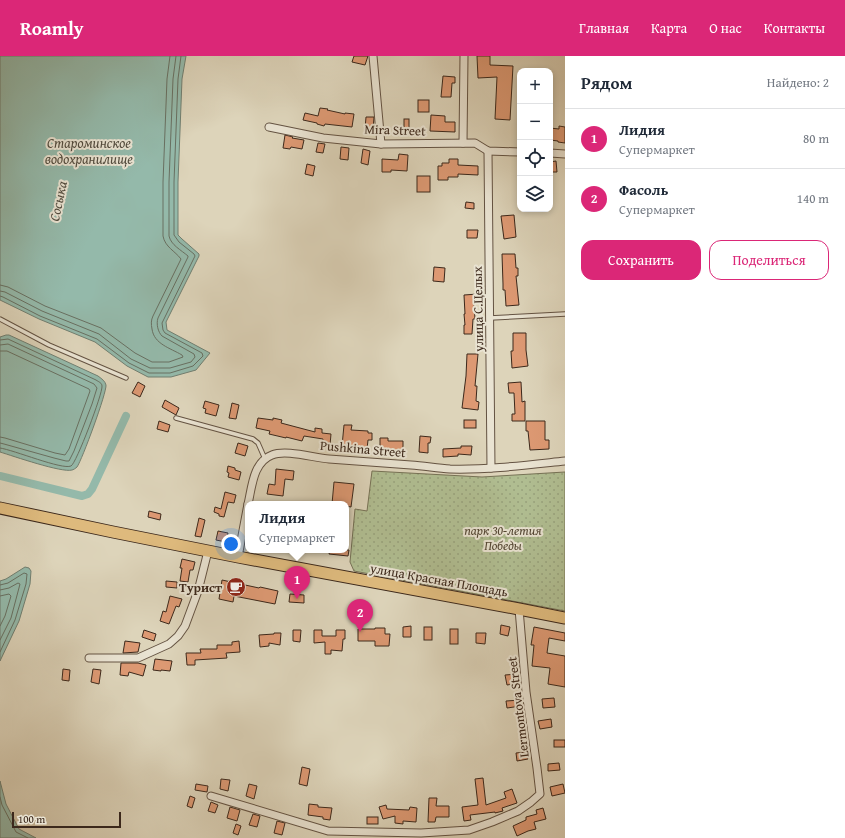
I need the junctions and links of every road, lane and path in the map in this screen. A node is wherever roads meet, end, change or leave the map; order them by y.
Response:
1 (372, 56) edge
2 (464, 56) edge
3 (269, 127) dead end
4 (463, 143) junction
5 (381, 144) junction
6 (488, 151) junction
7 (517, 152) edge
8 (553, 153) edge
9 (565, 154) edge
10 (565, 314) edge
11 (490, 318) junction
12 (0, 319) edge
13 (126, 378) dead end
14 (176, 418) dead end
15 (265, 459) junction
16 (565, 461) edge
17 (491, 468) junction
18 (249, 501) edge
19 (0, 508) edge
20 (245, 520) edge
21 (208, 551) junction
22 (238, 557) junction
23 (519, 609) junction
24 (565, 618) edge
25 (89, 658) dead end
26 (211, 796) dead end
27 (421, 835) edge

1 - 5 street
2 - 4 street
3 - 5 street, Mira Street
4 - 5 street, Mira Street
4 - 6 street, Mira Street
6 - 7 street, Mira Street
6 - 11 street, улица С.Целых
8 - 9 street
10 - 11 lane
11 - 17 street, улица С.Целых
12 - 13 lane
14 - 15 lane
15 - 17 street, Pushkina Street
15 - 18 street
16 - 17 street, Pushkina Street
19 - 21 main road, улица Красная Площадь
20 - 22 street
21 - 22 main road, улица Красная Площадь
21 - 25 street
22 - 23 main road, улица Красная Площадь
23 - 24 main road, улица Красная Площадь
23 - 27 street, Lermontova Street
26 - 27 street, Lermontova Street

